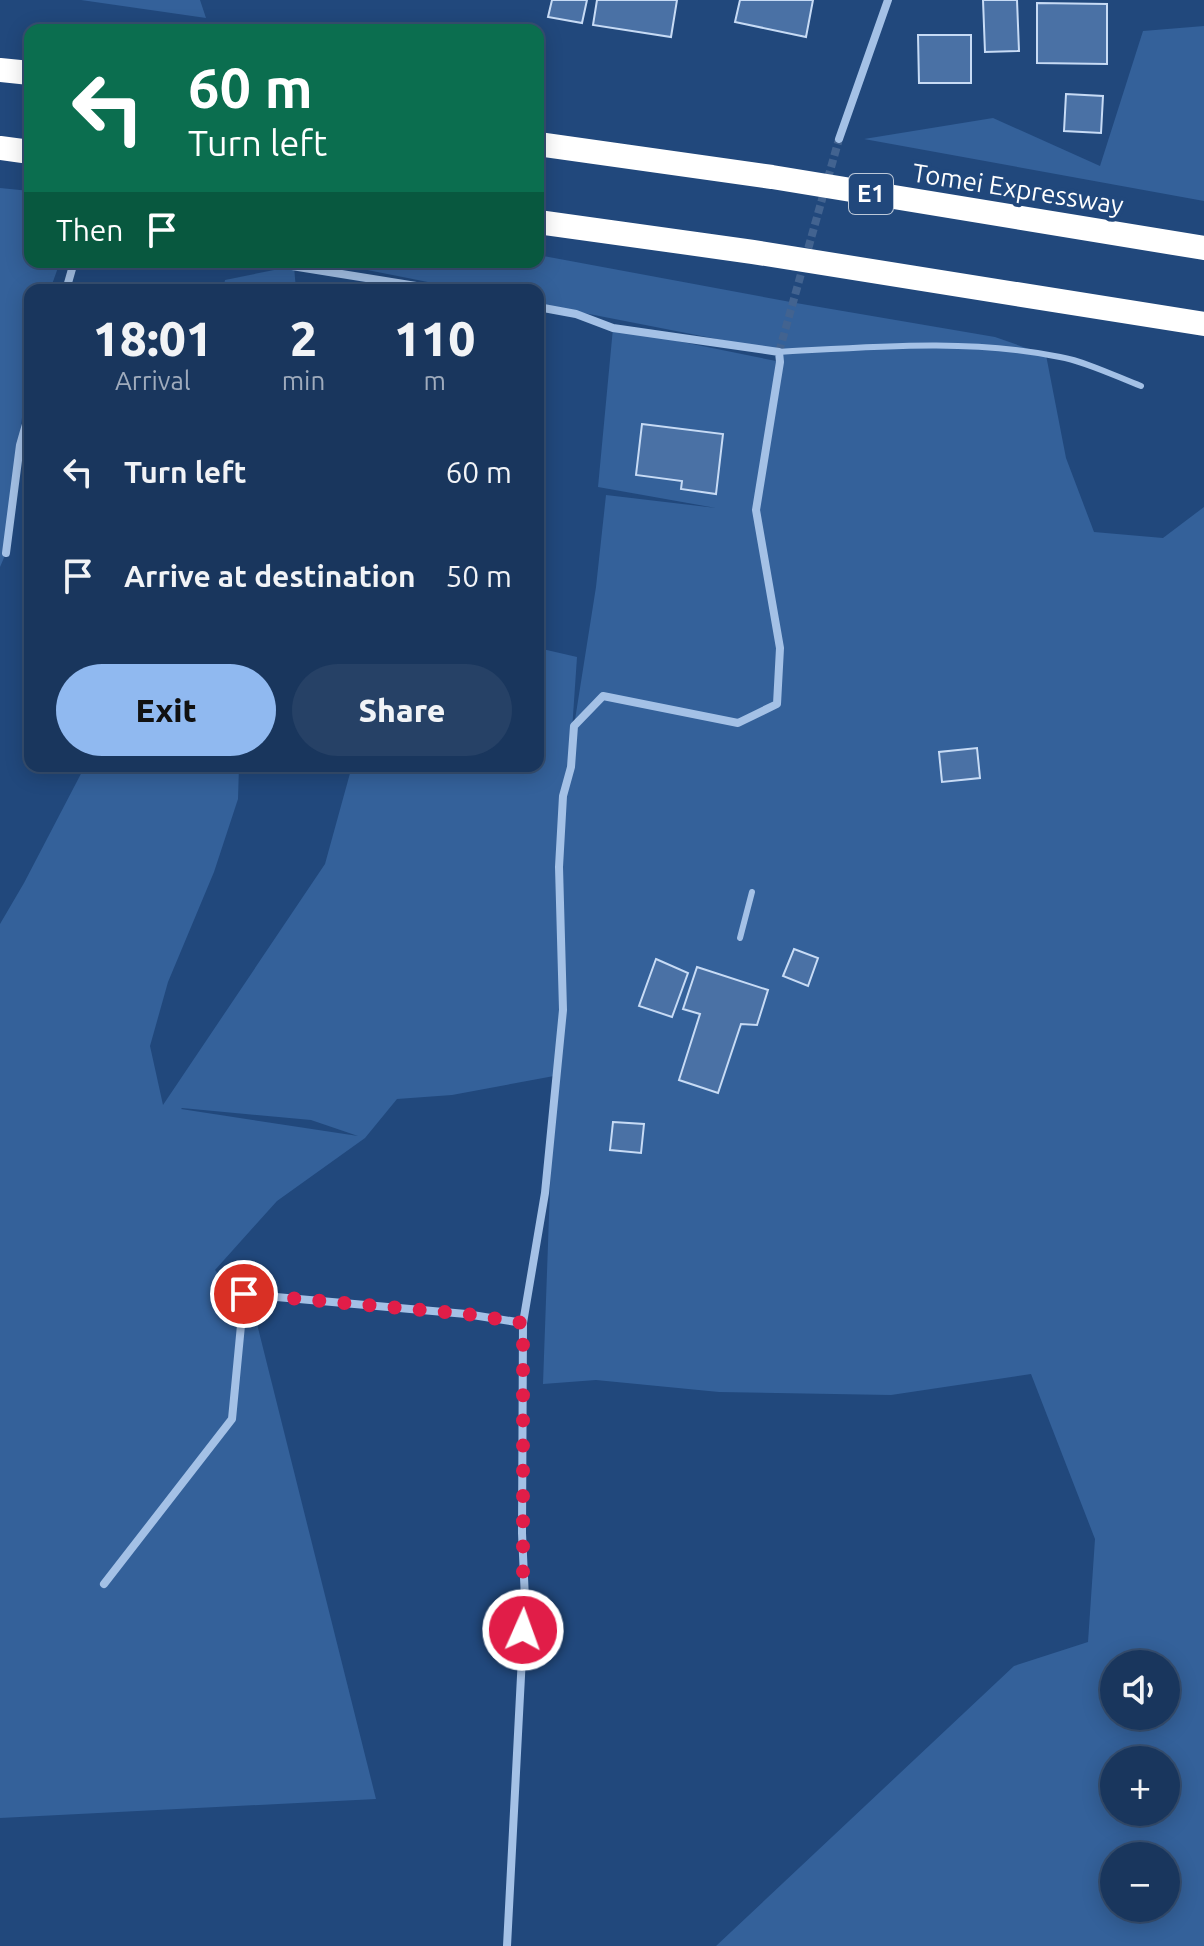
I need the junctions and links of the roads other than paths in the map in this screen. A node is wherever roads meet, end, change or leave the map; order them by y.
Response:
1 (888, 0) edge
2 (0, 70) edge
3 (24, 72) edge
4 (839, 139) tunnel mouth
5 (544, 145) edge
6 (0, 148) edge
7 (24, 151) edge
8 (544, 223) edge
9 (1204, 248) edge
10 (304, 268) edge
11 (404, 284) edge
12 (544, 308) edge
13 (1204, 324) edge
14 (779, 352) junction
15 (1141, 386) dead end
16 (24, 431) edge
17 (6, 553) dead end
18 (752, 892) dead end
19 (740, 938) dead end
20 (523, 1323) junction
21 (104, 1584) dead end
22 (507, 1946) edge

1 - 4 street
2 - 3 highway
5 - 9 highway, Tomei Expressway / E1
6 - 7 highway
8 - 13 highway
10 - 11 street
12 - 14 street
14 - 15 lane
14 - 20 street
16 - 17 street
18 - 19 lane
20 - 21 street
20 - 22 street

